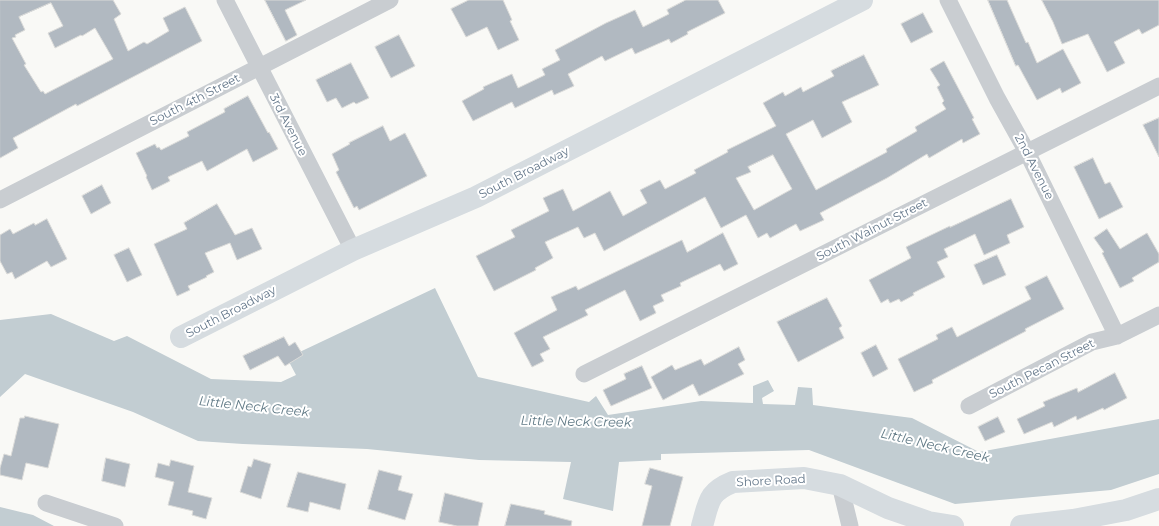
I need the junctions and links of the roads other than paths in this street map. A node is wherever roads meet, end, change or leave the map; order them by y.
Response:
1 (225, 0) edge
2 (390, 0) edge
3 (862, 0) edge
4 (948, 0) edge
5 (259, 67) junction
6 (1159, 86) edge
7 (1027, 152) junction
8 (0, 200) edge
9 (353, 250) junction
10 (1159, 315) edge
11 (1117, 336) junction
12 (182, 337) dead end
13 (584, 374) dead end
14 (969, 406) dead end
15 (840, 485) junction
16 (1159, 499) edge
17 (46, 502) dead end
18 (1074, 523) edge
19 (115, 526) edge
20 (702, 526) edge
21 (850, 526) edge
22 (953, 526) edge
23 (1021, 526) edge

1 - 5 street, 3rd Avenue
2 - 5 street, South 4th Street
3 - 9 street, South Broadway
4 - 7 street, 2nd Avenue
5 - 8 street, South 4th Street
5 - 9 street, 3rd Avenue
6 - 7 street, South Walnut Street
7 - 11 street, 2nd Avenue
7 - 13 street, South Walnut Street
9 - 12 street, South Broadway
10 - 11 street, South Pecan Street
11 - 14 street, South Pecan Street
15 - 20 street, Shore Road
15 - 21 street
15 - 22 street, Shore Road
16 - 18 street
17 - 19 street
18 - 23 street

